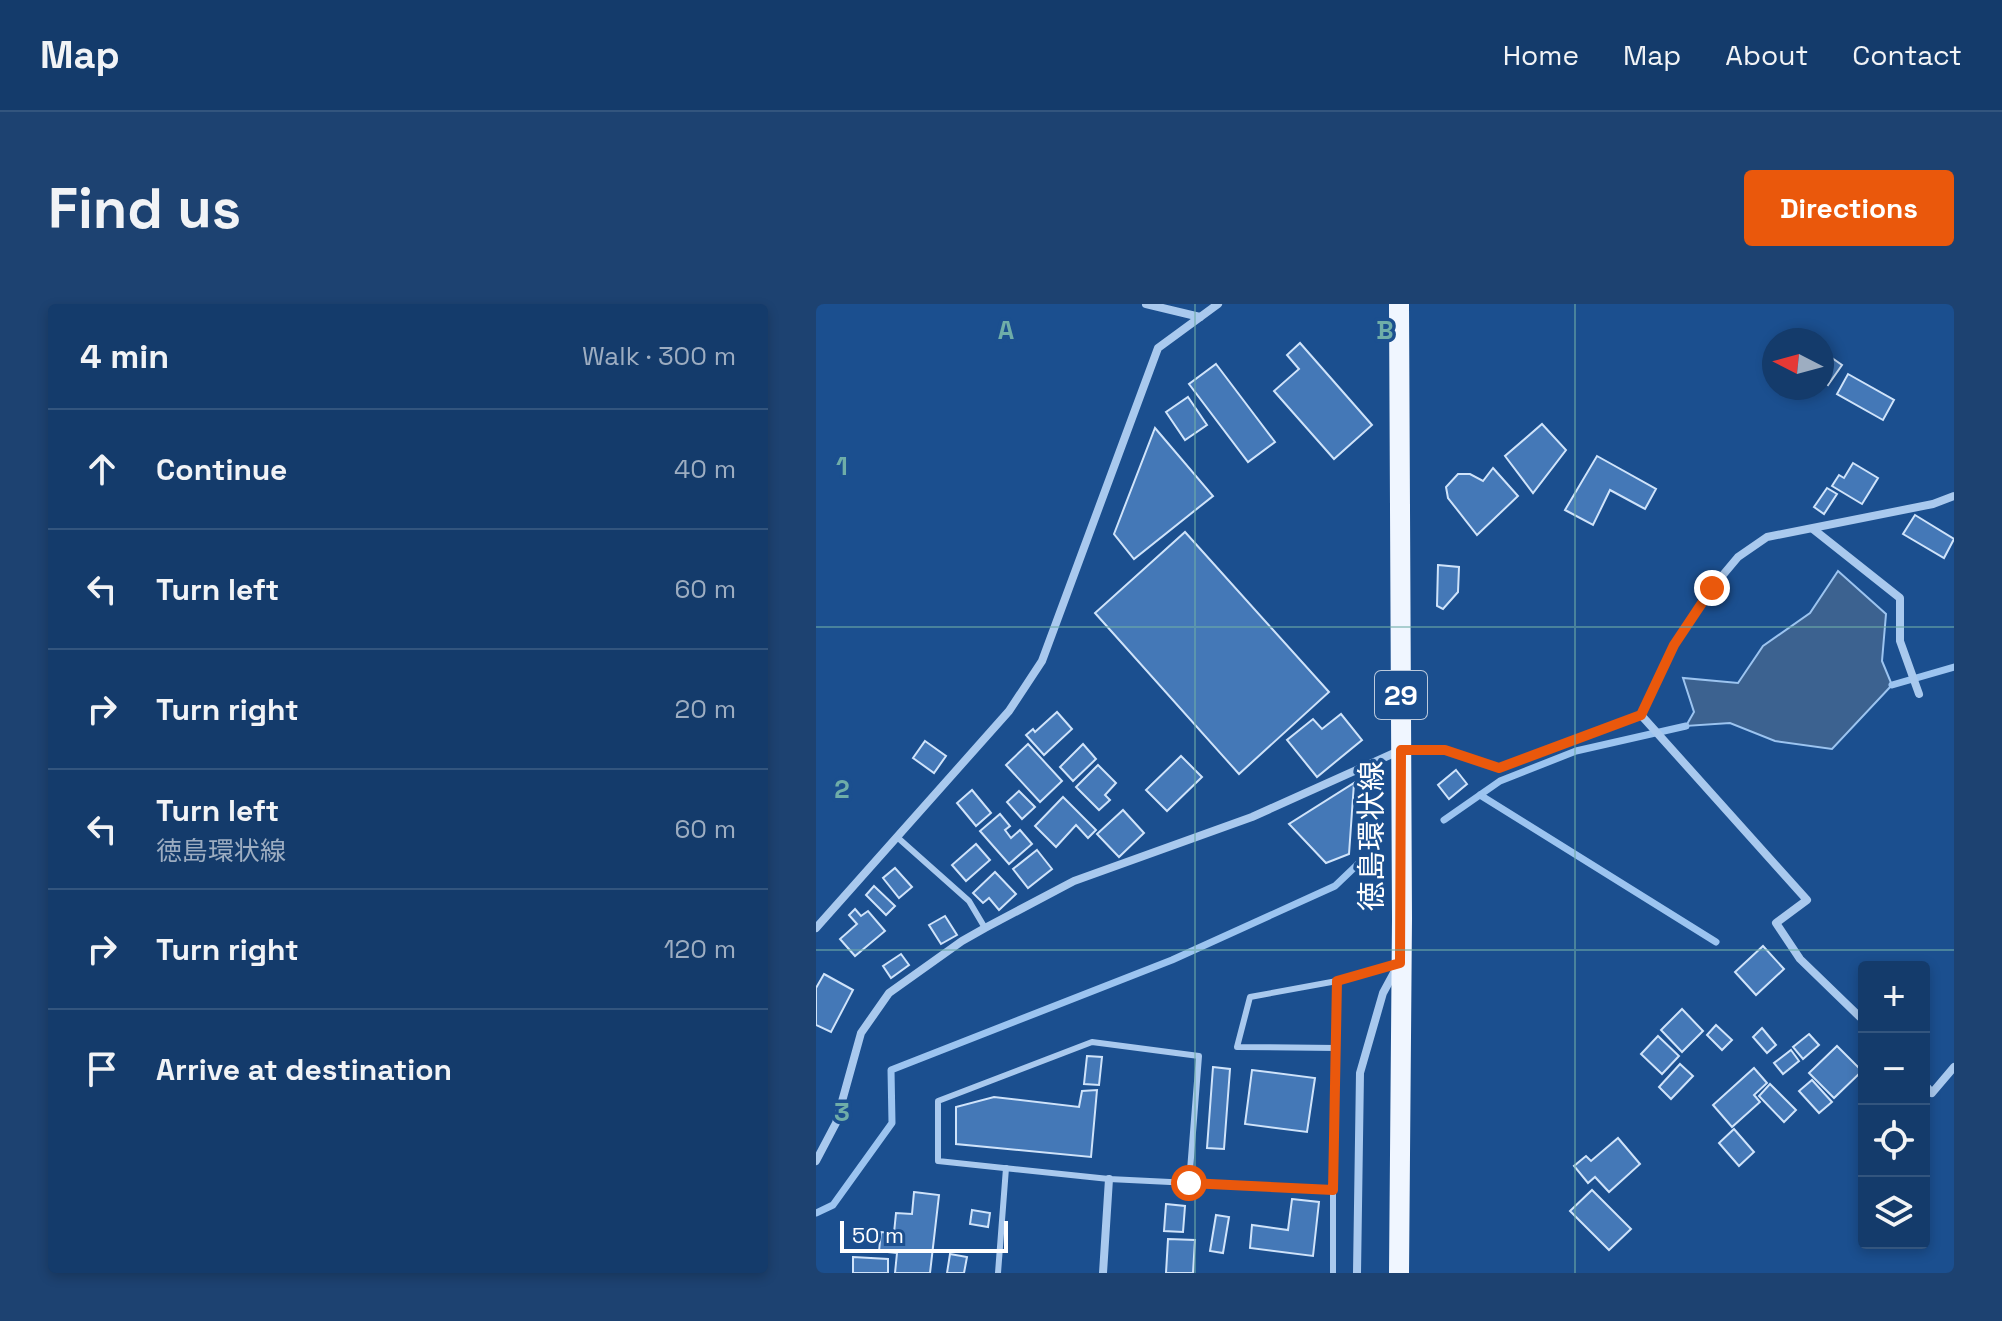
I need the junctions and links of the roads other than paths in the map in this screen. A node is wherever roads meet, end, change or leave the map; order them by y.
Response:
1 (1146, 304) edge
2 (1218, 304) edge
3 (1399, 304) edge
4 (1200, 317) junction
5 (1954, 496) edge
6 (1813, 529) junction
7 (1919, 694) dead end
8 (1641, 715) junction
9 (1401, 750) junction
10 (897, 837) junction
11 (816, 928) edge
12 (985, 928) junction
13 (1400, 963) junction
14 (1337, 981) junction
15 (1858, 1015) edge
16 (1336, 1048) junction
17 (1954, 1067) edge
18 (1930, 1091) edge
19 (816, 1161) edge
20 (1006, 1168) junction
21 (1109, 1179) junction
22 (1189, 1183) junction
23 (1333, 1190) junction
24 (998, 1273) edge
25 (1103, 1273) edge
26 (1333, 1273) edge
27 (1357, 1273) edge
28 (1399, 1273) edge

1 - 4 street
2 - 4 street
3 - 9 main road, 徳島環状線 / 29
4 - 10 street
5 - 6 street
6 - 7 street
6 - 8 street
8 - 9 street
8 - 15 street
9 - 12 street
9 - 13 main road, 徳島環状線 / 29
10 - 11 street
10 - 12 lane
12 - 19 street
13 - 14 lane
13 - 27 street
13 - 28 main road, 徳島環状線 / 29
14 - 16 lane
14 - 16 lane
16 - 23 lane
17 - 18 street
20 - 21 lane
20 - 22 lane
20 - 24 lane
21 - 22 lane
21 - 25 street
22 - 23 lane
23 - 26 lane

